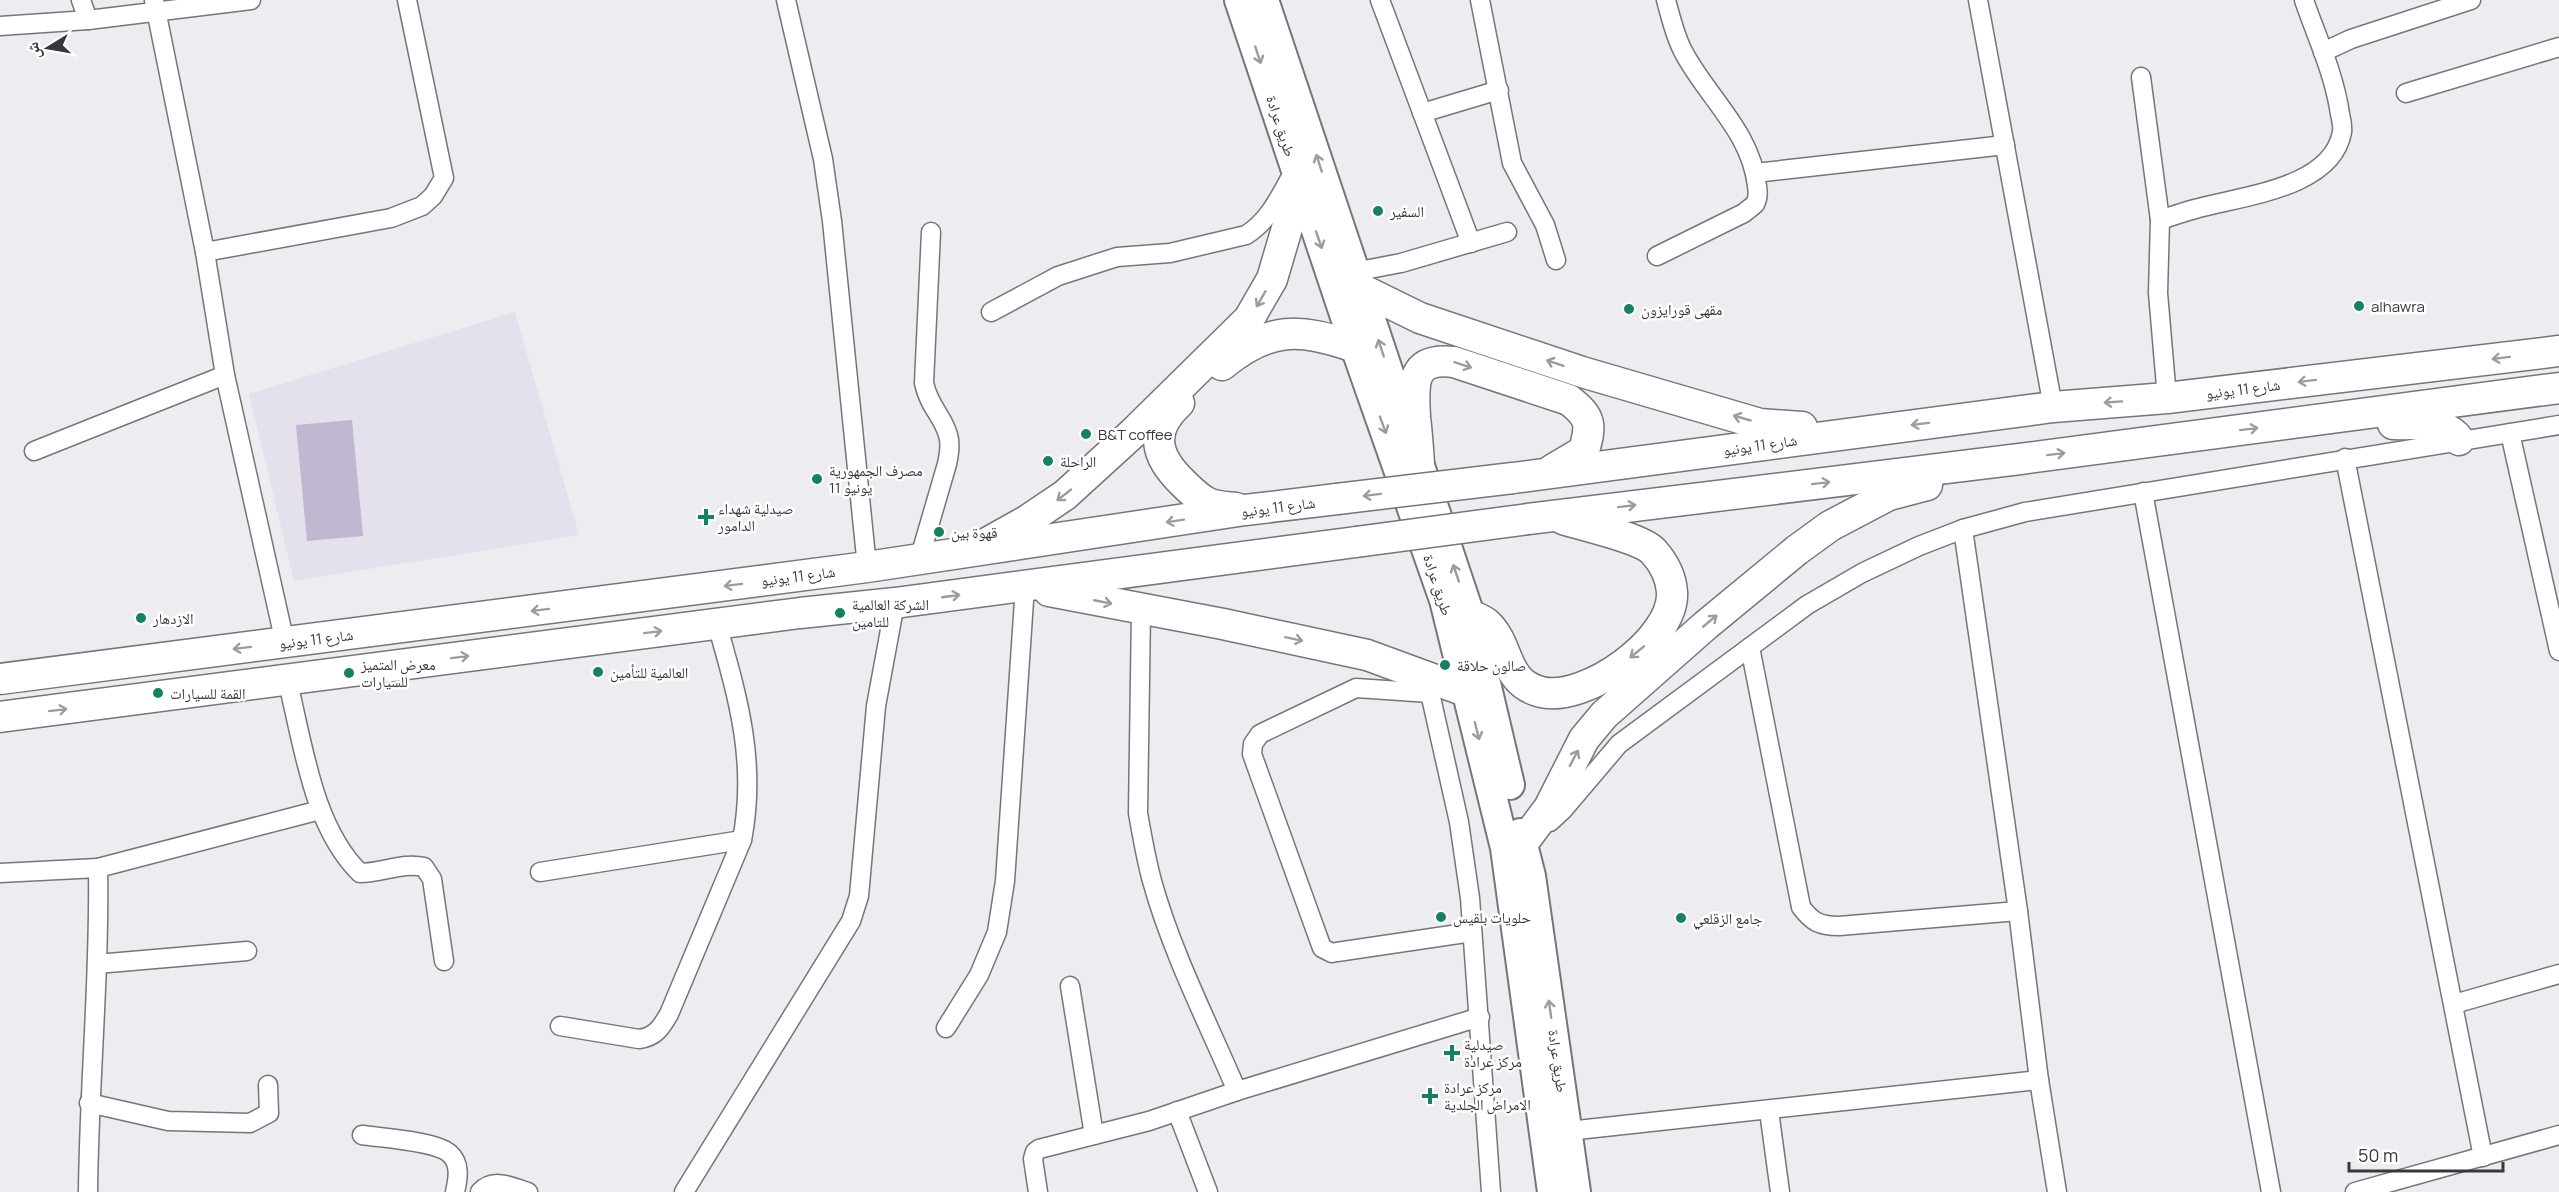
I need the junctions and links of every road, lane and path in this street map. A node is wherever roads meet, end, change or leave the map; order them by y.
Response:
1 (81, 0) edge
2 (251, 0) edge
3 (407, 0) edge
4 (786, 0) edge
5 (1239, 0) edge
6 (1264, 0) edge
7 (1380, 0) edge
8 (1480, 0) edge
9 (1666, 0) edge
10 (1978, 0) edge
11 (2304, 0) edge
12 (2471, 0) edge
13 (156, 6) edge
14 (88, 20) junction
15 (0, 26) edge
16 (2559, 47) edge
17 (2323, 52) junction
18 (2140, 77) dead end
19 (1499, 90) junction
20 (2406, 93) dead end
21 (1422, 113) junction
22 (2005, 145) junction
23 (1755, 173) junction
24 (1297, 177) junction
25 (2160, 220) junction
26 (931, 232) dead end
27 (1507, 232) dead end
28 (1472, 243) junction
29 (205, 252) junction
30 (1657, 256) dead end
31 (1556, 261) dead end
32 (1358, 281) junction
33 (991, 312) dead end
34 (1355, 347) junction
35 (2559, 351) edge
36 (225, 375) junction
37 (2559, 388) edge
38 (2167, 398) junction
39 (2053, 407) junction
40 (2315, 420) junction
41 (2559, 425) edge
42 (1862, 431) junction
43 (2510, 433) junction
44 (2459, 440) junction
45 (34, 451) dead end
46 (2345, 458) junction
47 (2020, 459) junction
48 (1419, 464) junction
49 (1543, 474) junction
50 (2143, 492) junction
51 (1245, 510) junction
52 (1539, 517) junction
53 (1963, 529) junction
54 (971, 552) junction
55 (919, 560) junction
56 (867, 567) junction
57 (1025, 586) junction
58 (895, 603) junction
59 (1141, 610) junction
60 (1470, 615) junction
61 (717, 624) junction
62 (285, 643) junction
63 (1750, 647) junction
64 (2559, 651) edge
65 (0, 679) edge
66 (287, 679) junction
67 (1427, 684) junction
68 (1468, 692) junction
69 (0, 717) edge
70 (320, 810) junction
71 (742, 840) junction
72 (1513, 846) junction
73 (98, 868) junction
74 (540, 872) dead end
75 (0, 873) edge
76 (2018, 912) junction
77 (1472, 932) junction
78 (247, 951) dead end
79 (444, 961) dead end
80 (97, 964) junction
81 (2559, 974) edge
82 (1070, 986) dead end
83 (2454, 1004) junction
84 (1480, 1017) junction
85 (560, 1026) dead end
86 (946, 1028) dead end
87 (2039, 1080) junction
88 (268, 1085) dead end
89 (1238, 1091) junction
90 (89, 1103) junction
91 (1177, 1111) junction
92 (1769, 1111) junction
93 (1568, 1131) junction
94 (362, 1135) dead end
95 (1094, 1135) junction
96 (2559, 1136) edge
97 (2483, 1157) junction
98 (88, 1192) edge
99 (455, 1192) edge
100 (480, 1192) edge
101 (528, 1192) edge
102 (684, 1192) edge
103 (1038, 1192) edge
104 (1208, 1192) edge
105 (1491, 1192) edge
106 (1552, 1192) edge
107 (1576, 1192) edge
108 (1780, 1192) edge
109 (2057, 1192) edge
110 (2271, 1192) edge
111 (2355, 1192) edge

1 - 14 street
2 - 13 street
3 - 29 street
4 - 56 street
5 -> 24 main road, طريق عرادة
32 -> 6 main road, طريق عرادة
7 - 21 street
8 - 19 street
9 - 23 street
10 - 22 street
11 - 17 street
12 - 17 street
13 - 14 street
13 - 29 street
14 - 15 street
16 - 20 street
17 - 25 street
18 - 25 street
19 - 21 street
19 - 31 street
21 - 28 street
22 - 23 street
22 - 39 street
23 - 30 street
24 - 33 street
24 -> 34 main road, طريق عرادة
24 -> 54 highway
25 - 38 street
26 - 55 street
27 - 28 street
28 - 32 street
29 - 36 street
42 -> 32 highway
48 -> 32 main road, طريق عرادة
34 - 51 highway
34 -> 68 main road, طريق عرادة
35 -> 38 highway, شارع 11 يونيو
36 - 45 street
36 - 62 street
37 - 40 highway
38 -> 39 highway, شارع 11 يونيو
39 -> 42 highway, شارع 11 يونيو
40 - 44 highway
47 -> 40 highway
41 - 43 street
42 - 49 highway, شارع 11 يونيو
43 - 44 street
43 - 64 street
44 - 46 street
46 - 50 street
46 - 83 street
52 -> 47 highway
72 -> 47 highway
48 -> 49 highway
60 -> 48 main road, طريق عرادة
49 -> 51 highway, شارع 11 يونيو, bridge
50 - 53 street
50 - 110 street
51 -> 54 highway, شارع 11 يونيو
52 - 57 highway, bridge
52 -> 60 highway
53 - 63 street
53 - 76 street
54 - 55 highway, شارع 11 يونيو
55 - 56 highway, شارع 11 يونيو
56 -> 62 highway, شارع 11 يونيو
58 -> 57 highway
57 -> 59 highway
57 - 86 street
58 - 61 highway
58 - 102 street
59 -> 67 highway
59 - 89 street
60 - 72 main road, طريق عرادة
66 -> 61 highway
61 - 71 street
62 -> 65 highway, شارع 11 يونيو
63 - 72 street
63 - 76 street
69 -> 66 highway
66 - 70 street
67 - 68 highway
67 - 77 street
67 - 77 street
68 -> 72 main road, طريق عرادة
70 - 73 street
70 - 79 street
71 - 74 street
71 - 85 street
93 -> 72 main road, طريق عرادة
72 - 106 main road, طريق عرادة
73 - 75 street
73 - 80 street
76 - 87 street
77 - 84 street
78 - 80 street
80 - 90 street
81 - 83 street
82 - 95 street
83 - 97 street
84 - 89 street
84 - 105 street
87 - 92 street
87 - 109 street
88 - 90 street
89 - 91 street
90 - 98 street
91 - 95 street
91 - 104 street
92 - 93 street
92 - 108 street
93 - 107 main road, طريق عرادة
94 - 99 street
95 - 103 street
96 - 97 street
97 - 111 street
100 - 101 street

